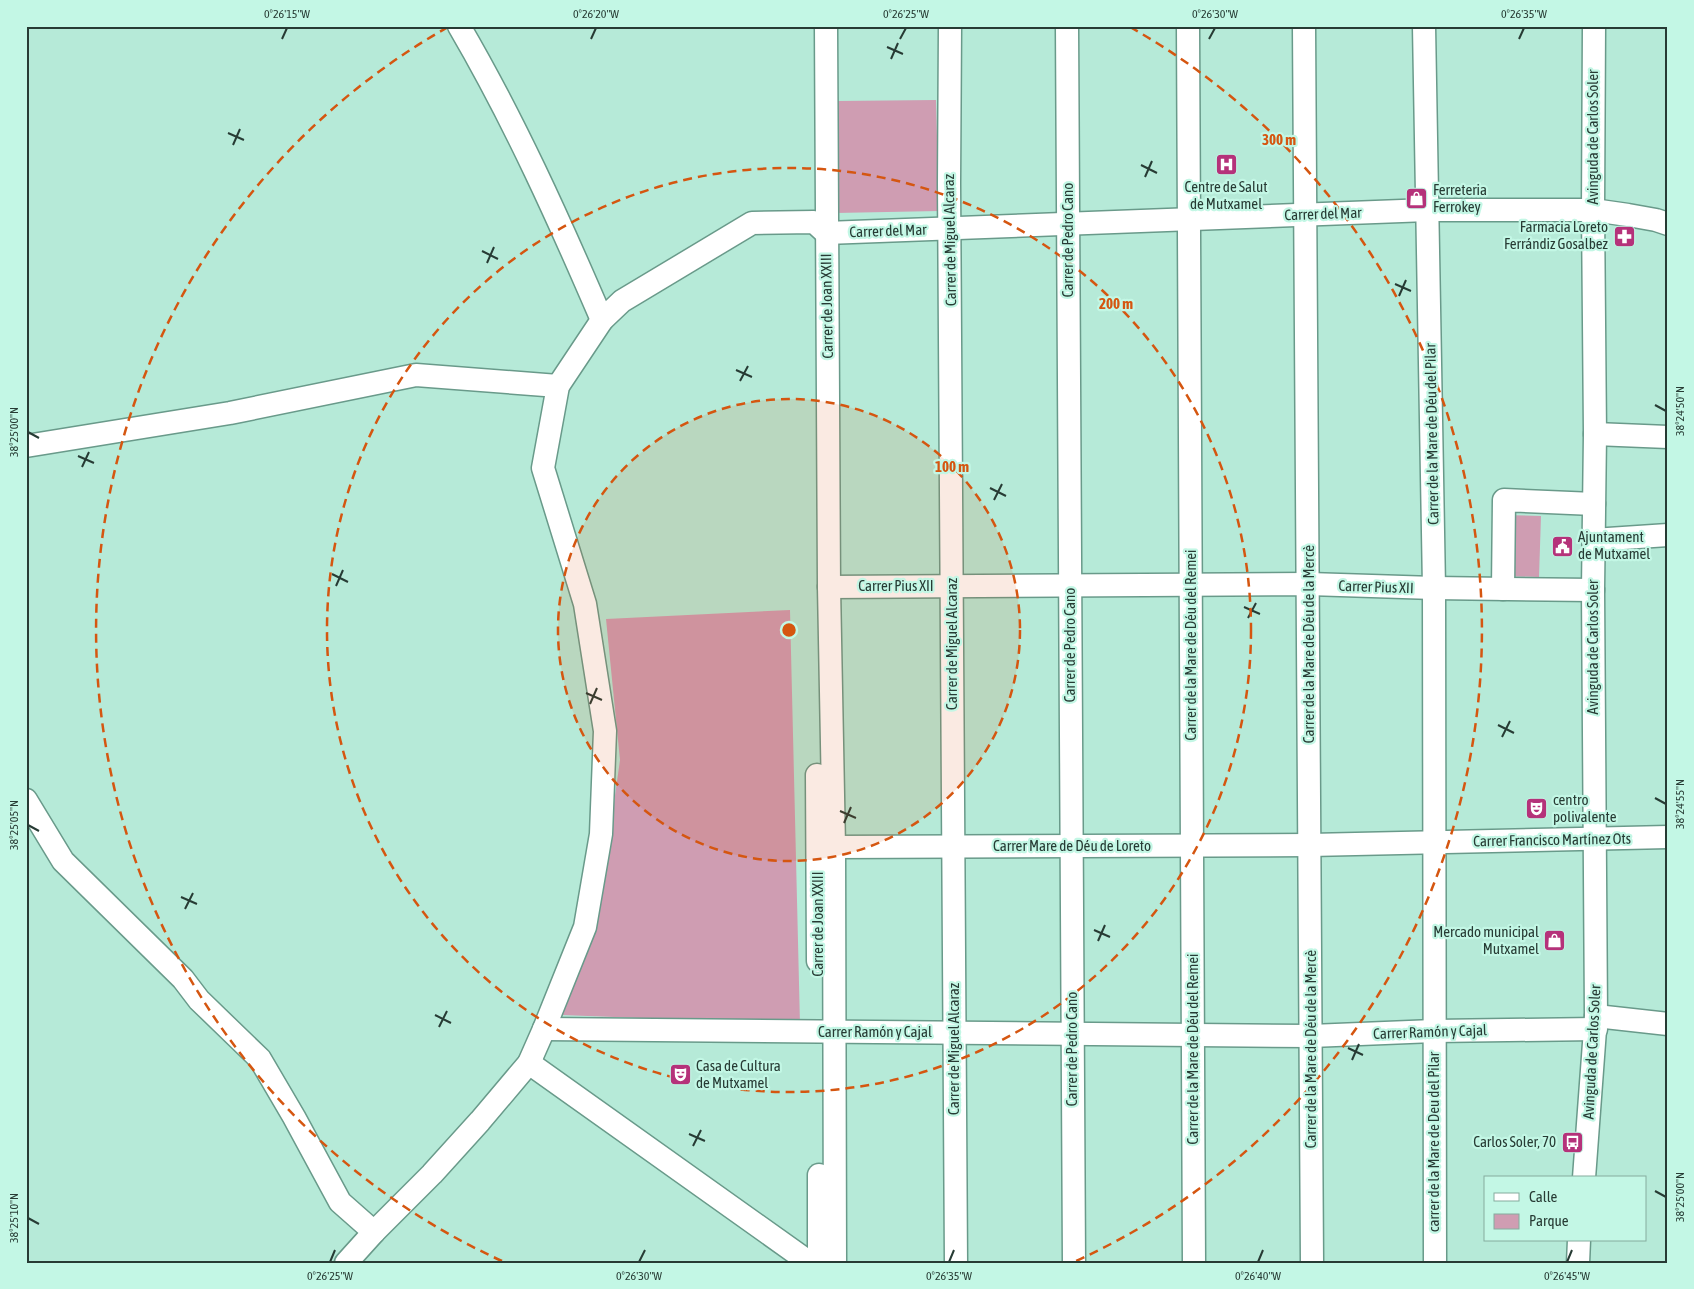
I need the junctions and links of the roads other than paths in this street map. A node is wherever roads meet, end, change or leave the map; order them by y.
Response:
1 (459, 26) edge
2 (812, 26) edge
3 (826, 26) edge
4 (950, 26) edge
5 (1067, 26) edge
6 (1188, 26) edge
7 (1304, 26) edge
8 (1424, 26) edge
9 (1594, 26) edge
10 (1428, 210) junction
11 (1593, 210) junction
12 (1306, 215) junction
13 (1189, 220) junction
14 (1068, 224) junction
15 (1668, 224) edge
16 (820, 227) junction
17 (950, 229) junction
18 (602, 320) junction
19 (558, 386) junction
20 (1595, 434) junction
21 (1668, 437) edge
22 (26, 446) edge
23 (1594, 504) junction
24 (1668, 534) edge
25 (1593, 540) junction
26 (1309, 584) junction
27 (1190, 585) junction
28 (952, 586) junction
29 (1070, 586) junction
30 (830, 587) junction
31 (1434, 588) junction
32 (1503, 589) junction
33 (1592, 590) junction
34 (26, 800) edge
35 (1668, 837) edge
36 (1595, 840) junction
37 (1435, 842) junction
38 (1310, 845) junction
39 (953, 846) junction
40 (1071, 846) junction
41 (1192, 846) junction
42 (834, 847) junction
43 (1596, 1022) junction
44 (1668, 1024) edge
45 (544, 1030) junction
46 (1434, 1031) junction
47 (826, 1032) junction
48 (954, 1033) junction
49 (1072, 1034) junction
50 (1193, 1035) junction
51 (1311, 1036) junction
52 (529, 1063) junction
53 (1584, 1176) edge
54 (374, 1232) junction
55 (1579, 1242) edge
56 (346, 1263) edge
57 (810, 1263) edge
58 (819, 1263) edge
59 (835, 1263) edge
60 (956, 1263) edge
61 (1074, 1263) edge
62 (1194, 1263) edge
63 (1312, 1263) edge
64 (1435, 1263) edge
65 (1578, 1263) edge

1 - 18 street
2 - 16 street, Carrer de Joan XXIII
3 - 16 street, Carrer de Joan XXIII
4 - 17 street, Carrer de Miguel Alcaraz
5 - 14 street, Carrer de Pedro Cano
6 - 13 street, Carrer de la Mare de Déu del Remei
7 - 12 street, Carrer de la Mare de Déu de la Mercè
8 - 10 street, Carrer de la Mare de Déu del Pilar
9 - 11 street, Avinguda de Carlos Soler
10 - 11 street, Carrer del Mar
10 - 12 street, Carrer del Mar
10 - 31 street, Carrer de la Mare de Déu del Pilar
11 - 15 street, Carrer del Mar
11 - 20 street, Avinguda de Carlos Soler
12 - 13 street, Carrer del Mar
12 - 26 street, Carrer de la Mare de Déu de la Mercè
13 - 14 street, Carrer del Mar
13 - 27 street, Carrer de la Mare de Déu del Remei
14 - 17 street, Carrer del Mar
14 - 29 street, Carrer de Pedro Cano
16 - 17 street, Carrer del Mar
16 - 18 street, Carrer del Mar
16 - 30 street, Carrer de Joan XXIII
17 - 28 street, Carrer de Miguel Alcaraz
18 - 19 street, Carrer del Mar
19 - 22 street
19 - 45 street
20 - 21 street
20 - 23 street, Avinguda de Carlos Soler
23 - 25 street, Avinguda de Carlos Soler
23 - 32 street
24 - 25 street
25 - 33 street, Avinguda de Carlos Soler
26 - 27 street, Carrer Pius XII
26 - 31 street, Carrer Pius XII
26 - 38 street, Carrer de la Mare de Déu de la Mercè
27 - 29 street, Carrer Pius XII
27 - 41 street, Carrer de la Mare de Déu del Remei
28 - 29 street, Carrer Pius XII
28 - 30 street, Carrer Pius XII
28 - 39 street, Carrer de Miguel Alcaraz
29 - 40 street, Carrer de Pedro Cano
30 - 42 street, Carrer de Joan XXIII
30 - 47 street, Carrer de Joan XXIII
31 - 32 street, Carrer Pius XII
31 - 37 street, Carrer de la Mare de Déu del Pilar
32 - 33 street, Carrer Pius XII
33 - 36 street, Avinguda de Carlos Soler
34 - 54 street
35 - 36 street, Carrer Francisco Martínez Ots
36 - 37 street, Carrer Francisco Martínez Ots
36 - 43 street, Avinguda de Carlos Soler
37 - 38 street
37 - 46 street, carrer de la Mare de Deu del Pilar
38 - 41 street, Carrer Mare de Déu de Loreto
38 - 51 street, Carrer de la Mare de Déu de la Mercè
39 - 40 street, Carrer Mare de Déu de Loreto
39 - 42 street, Carrer Mare de Déu de Loreto
39 - 48 street, Carrer de Miguel Alcaraz
40 - 41 street, Carrer Mare de Déu de Loreto
40 - 49 street, Carrer de Pedro Cano
41 - 50 street, Carrer de la Mare de Déu del Remei
42 - 47 street, Carrer de Joan XXIII
43 - 44 street, Carrer Ramón y Cajal
43 - 46 street, Carrer Ramón y Cajal
43 - 53 street, Avinguda de Carlos Soler
45 - 47 street, Carrer Ramón y Cajal
45 - 52 street
46 - 51 street, Carrer Ramón y Cajal
46 - 64 street, carrer de la Mare de Deu del Pilar
47 - 48 street, Carrer Ramón y Cajal
47 - 58 street, Carrer de Joan XXIII
47 - 59 street, Carrer de Joan XXIII
48 - 49 street, Carrer Ramón y Cajal
48 - 60 street, Carrer de Miguel Alcaraz
49 - 50 street, Carrer Ramón y Cajal
49 - 61 street, Carrer de Pedro Cano
50 - 51 street, Carrer Ramón y Cajal
50 - 62 street, Carrer de la Mare de Déu del Remei
51 - 63 street, Carrer de la Mare de Déu de la Mercè
52 - 54 street
52 - 57 street
54 - 56 street
55 - 65 street

